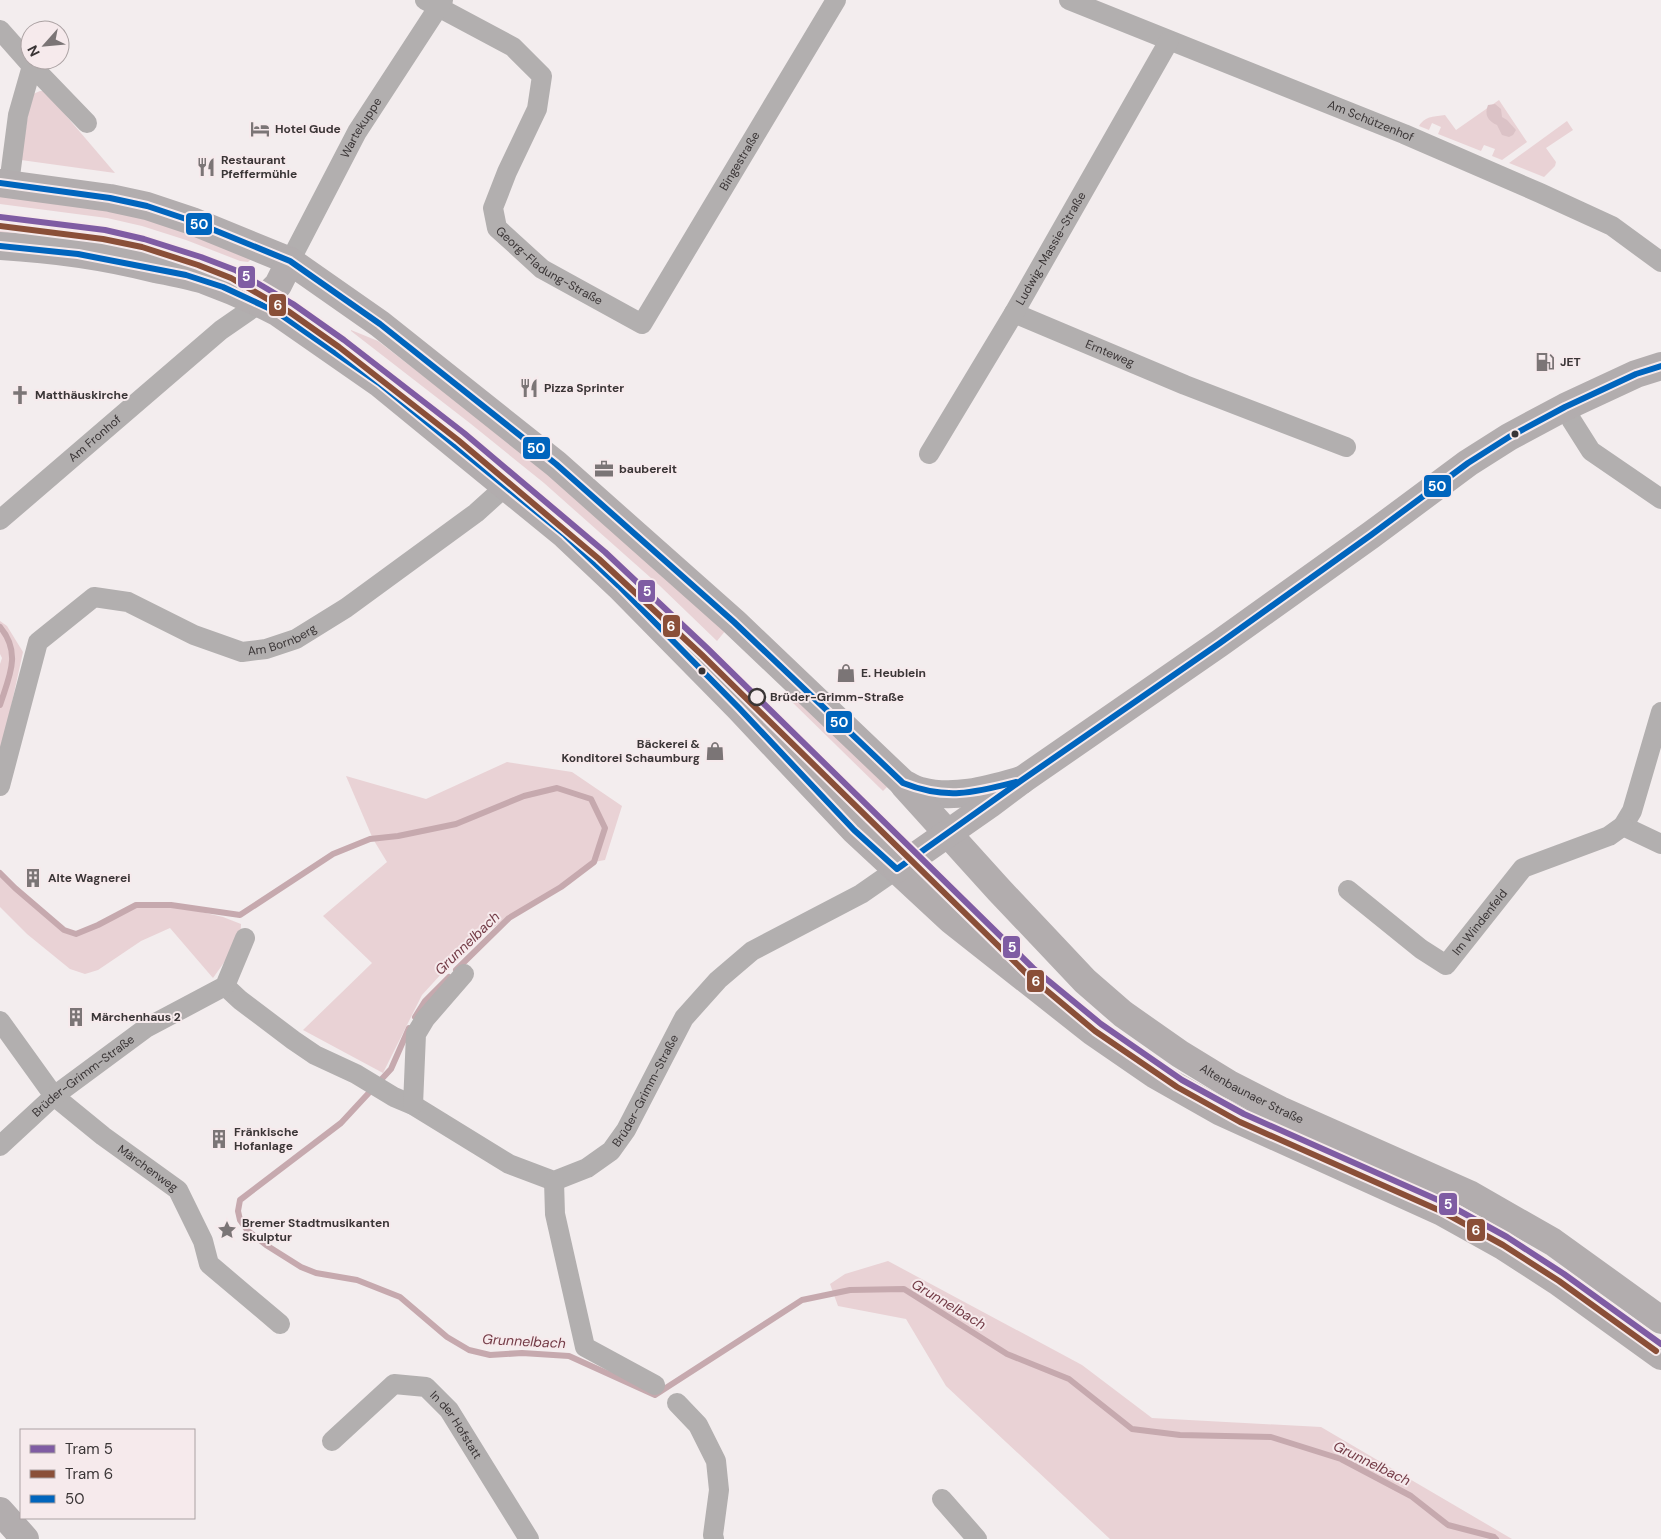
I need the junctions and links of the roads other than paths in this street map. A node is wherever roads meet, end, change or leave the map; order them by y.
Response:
1 (836, 0) edge
2 (1069, 0) edge
3 (435, 2) edge
4 (0, 30) edge
5 (1169, 41) junction
6 (20, 52) edge
7 (31, 70) edge
8 (36, 70) edge
9 (87, 123) dead end
10 (4, 184) edge
11 (0, 246) edge
12 (290, 261) junction
13 (1661, 262) edge
14 (260, 302) junction
15 (1014, 314) junction
16 (642, 324) joint
17 (1661, 366) edge
18 (1565, 407) junction
19 (1346, 446) dead end
20 (929, 454) dead end
21 (506, 486) junction
22 (1661, 499) edge
23 (0, 520) edge
24 (1661, 712) edge
25 (1022, 780) junction
26 (903, 783) junction
27 (0, 786) edge
28 (1623, 826) junction
29 (948, 834) junction
30 (1661, 844) edge
31 (897, 869) junction
32 (1348, 890) dead end
33 (245, 938) dead end
34 (464, 974) dead end
35 (225, 986) junction
36 (0, 1021) edge
37 (54, 1096) junction
38 (413, 1105) junction
39 (0, 1146) edge
40 (554, 1181) junction
41 (1661, 1320) edge
42 (280, 1324) dead end
43 (1661, 1356) edge
44 (655, 1385) dead end
45 (676, 1403) dead end
46 (332, 1441) dead end
47 (942, 1500) dead end
48 (0, 1511) edge
49 (709, 1538) edge
50 (25, 1539) edge
51 (529, 1539) edge
52 (977, 1539) edge

1 - 16 street, Bingestraße
2 - 5 street, Am Schützenhof
3 - 12 street, Wartekuppe
3 - 16 street, Georg-Fladung-Straße
4 - 6 street
5 - 13 street, Am Schützenhof
5 - 15 street, Ludwig-Massie-Straße
7 - 10 street
8 - 9 street
10 - 12 main road, Altenbaunaer Straße
11 - 14 main road
12 - 14 main road
12 - 26 main road, Altenbaunaer Straße
14 - 21 main road
14 - 23 street, Am Fronhof
15 - 19 street, Ernteweg
15 - 20 street, Ludwig-Massie-Straße
17 - 18 main road
18 - 22 street
18 - 25 main road
21 - 27 street, Am Bornberg
21 - 31 main road
24 - 28 street
25 - 26 main road
25 - 29 main road
26 - 29 main road, Altenbaunaer Straße
28 - 30 street
28 - 32 street, Im Windenfeld
29 - 31 main road
29 - 41 main road, Altenbaunaer Straße
31 - 40 street, Brüder-Grimm-Straße
31 - 43 main road
33 - 35 street
34 - 38 street
35 - 37 street, Brüder-Grimm-Straße
35 - 38 street
36 - 37 street, Märchenweg
37 - 39 street, Brüder-Grimm-Straße
37 - 42 street, Märchenweg
38 - 40 street
40 - 44 street
45 - 49 street
46 - 51 street, In der Hofstatt
47 - 52 street
48 - 50 main road

